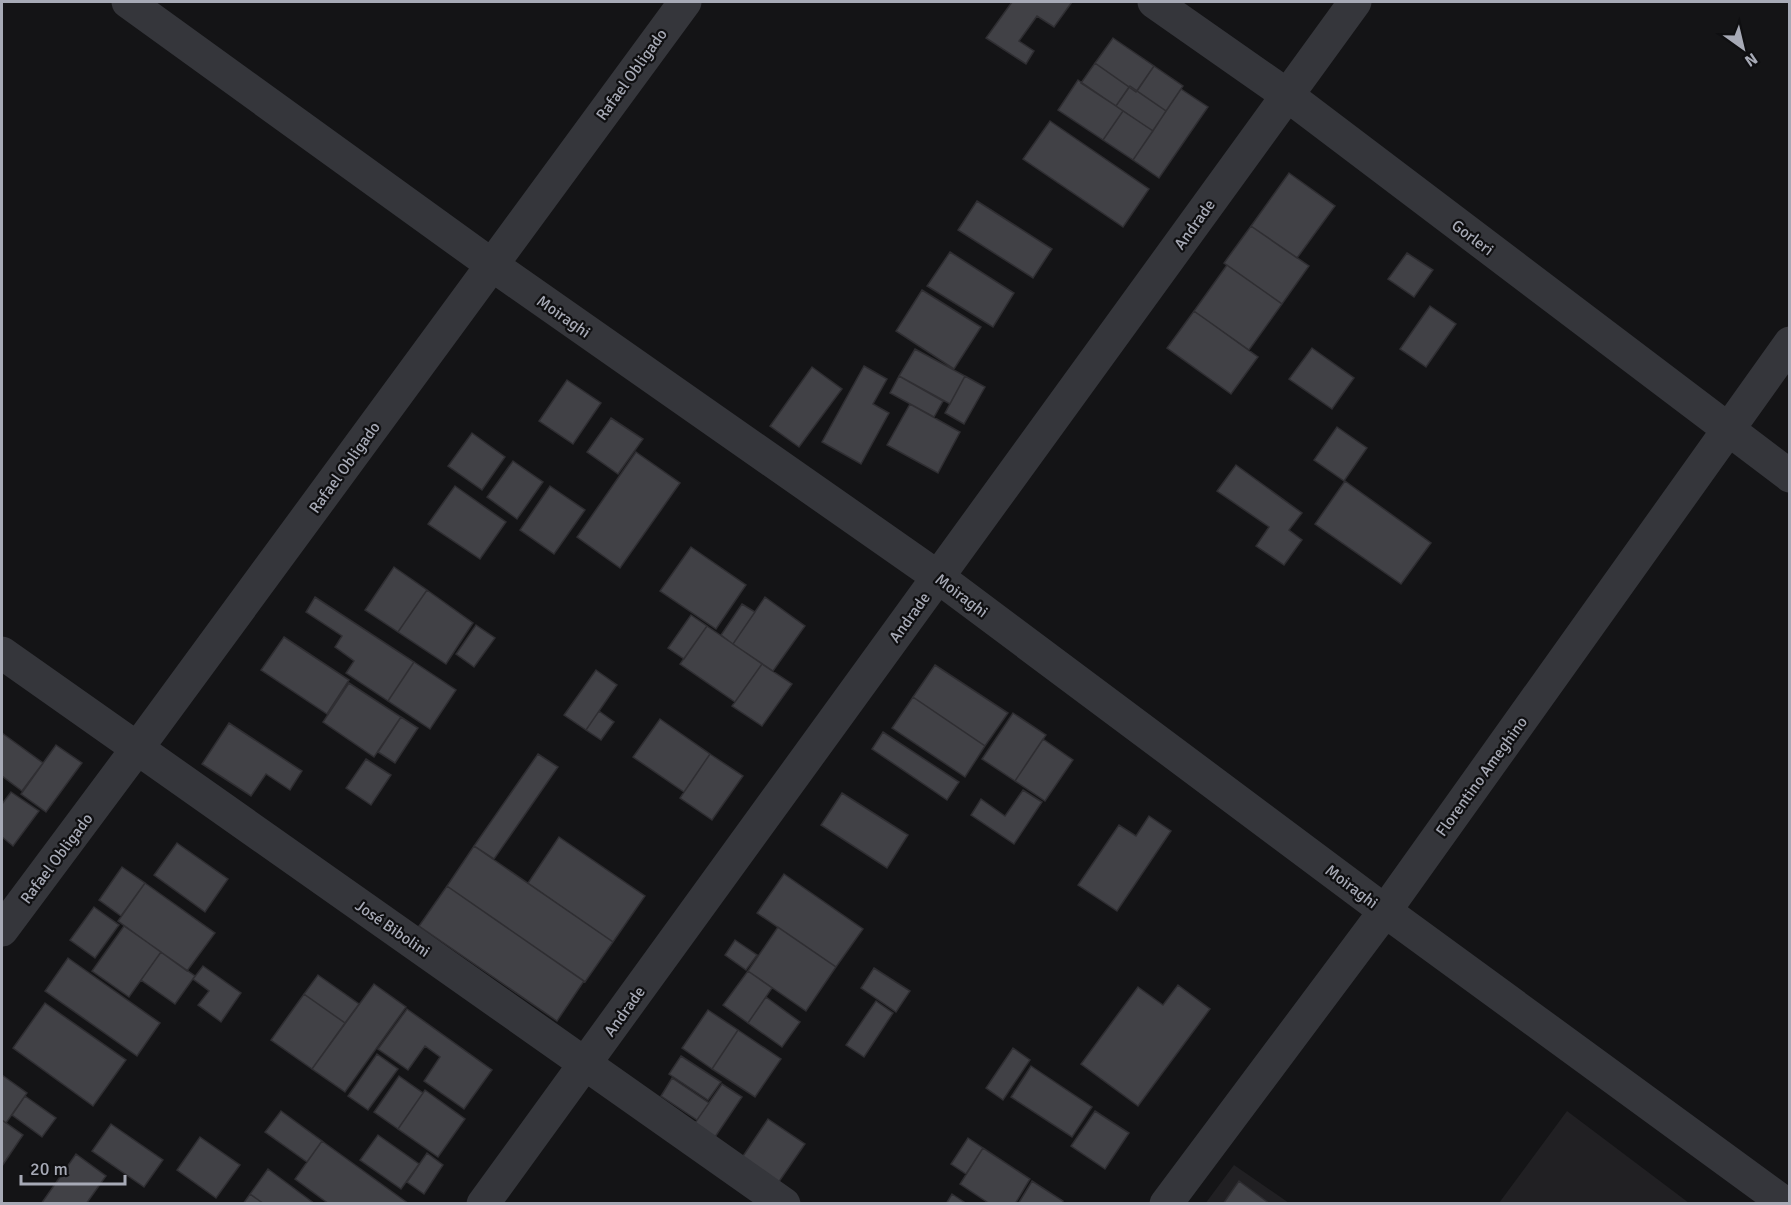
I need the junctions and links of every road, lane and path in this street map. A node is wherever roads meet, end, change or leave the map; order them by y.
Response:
1 (128, 2) edge
2 (685, 2) edge
3 (1154, 2) edge
4 (1355, 2) edge
5 (1287, 95) junction
6 (492, 265) junction
7 (1790, 343) edge
8 (1728, 431) junction
9 (1790, 476) edge
10 (938, 577) junction
11 (2, 653) edge
12 (136, 750) junction
13 (1385, 911) junction
14 (2, 930) edge
15 (587, 1062) junction
16 (483, 1203) edge
17 (784, 1203) edge
18 (1166, 1203) edge
19 (1786, 1203) edge

1 - 6 street, Moiraghi
2 - 6 street, Rafael Obligado
3 - 5 street, Gorleri
4 - 5 street, Andrade
5 - 8 street, Gorleri
5 - 10 street, Andrade
6 - 10 street, Moiraghi
6 - 12 street, Rafael Obligado
7 - 8 street, Florentino Ameghino
8 - 9 street, Gorleri
8 - 13 street, Florentino Ameghino
10 - 13 street, Moiraghi
10 - 15 street, Andrade
11 - 12 street, José Bibolini
12 - 14 street, Rafael Obligado
12 - 15 street, José Bibolini
13 - 18 street, Florentino Ameghino
13 - 19 street, Moiraghi
15 - 16 street, Andrade
15 - 17 street, José Bibolini

